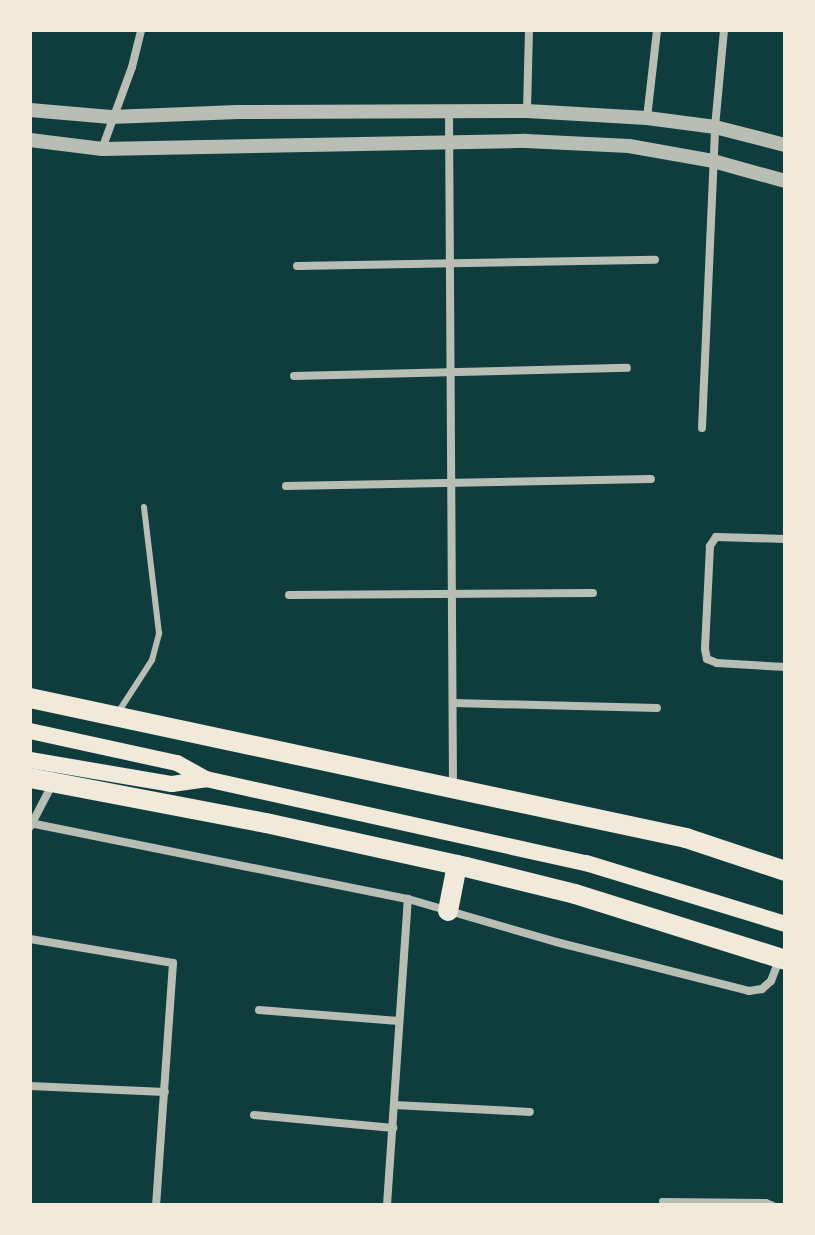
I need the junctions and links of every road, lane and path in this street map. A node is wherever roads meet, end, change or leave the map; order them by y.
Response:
1 (141, 30) edge
2 (529, 30) edge
3 (657, 30) edge
4 (724, 30) edge
5 (30, 110) edge
6 (449, 111) junction
7 (527, 111) junction
8 (111, 117) junction
9 (647, 118) junction
10 (715, 127) junction
11 (30, 140) edge
12 (449, 143) junction
13 (785, 145) edge
14 (102, 149) junction
15 (713, 161) junction
16 (785, 181) edge
17 (655, 260) dead end
18 (450, 263) junction
19 (297, 266) dead end
20 (627, 368) dead end
21 (451, 372) junction
22 (294, 376) dead end
23 (702, 428) dead end
24 (651, 479) dead end
25 (451, 483) junction
26 (286, 486) dead end
27 (144, 507) dead end
28 (785, 539) edge
29 (593, 593) dead end
30 (452, 594) junction
31 (289, 595) dead end
32 (785, 667) edge
33 (30, 698) edge
34 (453, 703) junction
35 (657, 708) dead end
36 (116, 717) junction
37 (30, 731) edge
38 (30, 760) edge
39 (30, 778) edge
40 (206, 779) junction
41 (53, 783) junction
42 (453, 788) junction
43 (31, 824) edge
44 (457, 865) junction
45 (785, 871) edge
46 (408, 899) junction
47 (448, 911) junction
48 (785, 924) edge
49 (30, 939) edge
50 (782, 959) edge
51 (259, 1010) dead end
52 (399, 1021) junction
53 (30, 1086) edge
54 (165, 1092) junction
55 (394, 1105) junction
56 (530, 1112) dead end
57 (254, 1115) dead end
58 (393, 1128) junction
59 (662, 1201) dead end
60 (156, 1205) edge
61 (387, 1205) edge
62 (773, 1205) edge

1 - 8 street
2 - 7 street
3 - 9 street
4 - 10 street
5 - 8 street
6 - 7 street
6 - 8 street
6 - 12 street
7 - 9 street
8 - 14 street
9 - 10 street
10 - 13 street
10 - 15 street
11 - 14 street
12 - 14 street
12 - 15 street
12 - 18 street
15 - 16 street
15 - 23 street
17 - 18 street
18 - 19 street
18 - 21 street
20 - 21 street
21 - 22 street
21 - 25 street
24 - 25 street
25 - 26 street
25 - 30 street
27 - 36 lane
28 - 32 street
29 - 30 street
30 - 31 street
30 - 34 street
33 - 36 highway
34 - 35 street
34 - 42 street
36 - 42 highway
37 - 40 main road
38 - 40 main road
39 - 41 highway
40 - 48 main road
41 - 43 street
41 - 44 highway
42 - 45 highway
43 - 46 street
44 - 47 highway
44 - 50 highway
46 - 47 street
46 - 52 street
47 - 50 street
49 - 54 street
51 - 52 street
52 - 55 street
53 - 54 street
54 - 60 street
55 - 56 street
55 - 58 street
57 - 58 street
58 - 61 street
59 - 62 lane

